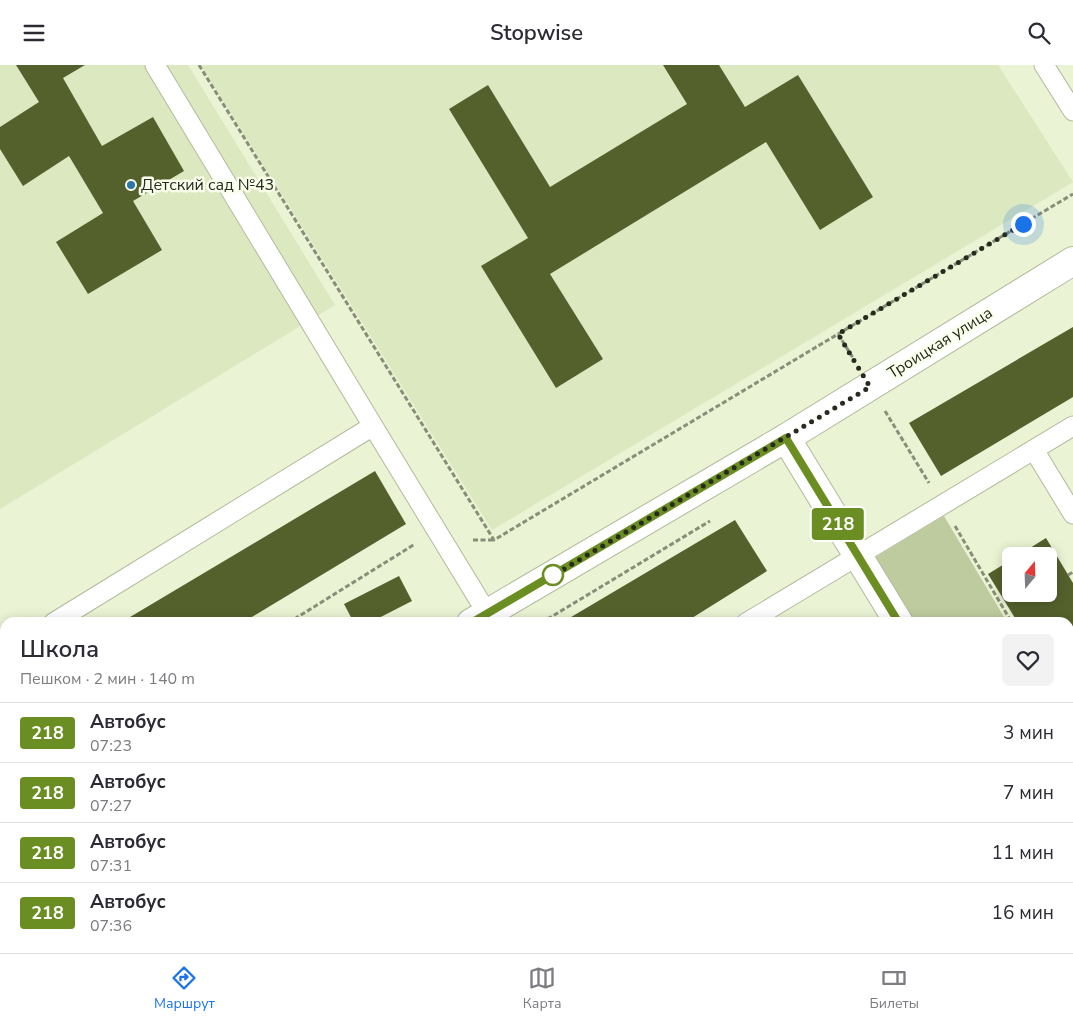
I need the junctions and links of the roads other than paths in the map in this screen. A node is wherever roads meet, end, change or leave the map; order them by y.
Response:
1 (155, 65) edge
2 (1044, 65) edge
3 (1073, 111) edge
4 (1073, 261) edge
5 (373, 426) junction
6 (1073, 426) edge
7 (786, 438) junction
8 (1034, 450) junction
9 (1073, 514) edge
10 (858, 555) junction
11 (63, 617) edge
12 (479, 617) edge
13 (481, 617) edge
14 (756, 617) edge
15 (895, 617) edge

1 - 5 lane
2 - 3 lane
4 - 7 main road, Троицкая улица
5 - 11 lane
5 - 12 lane
6 - 8 lane
7 - 10 main road
7 - 13 main road, Троицкая улица
8 - 9 lane
8 - 10 lane
10 - 14 lane
10 - 15 main road

